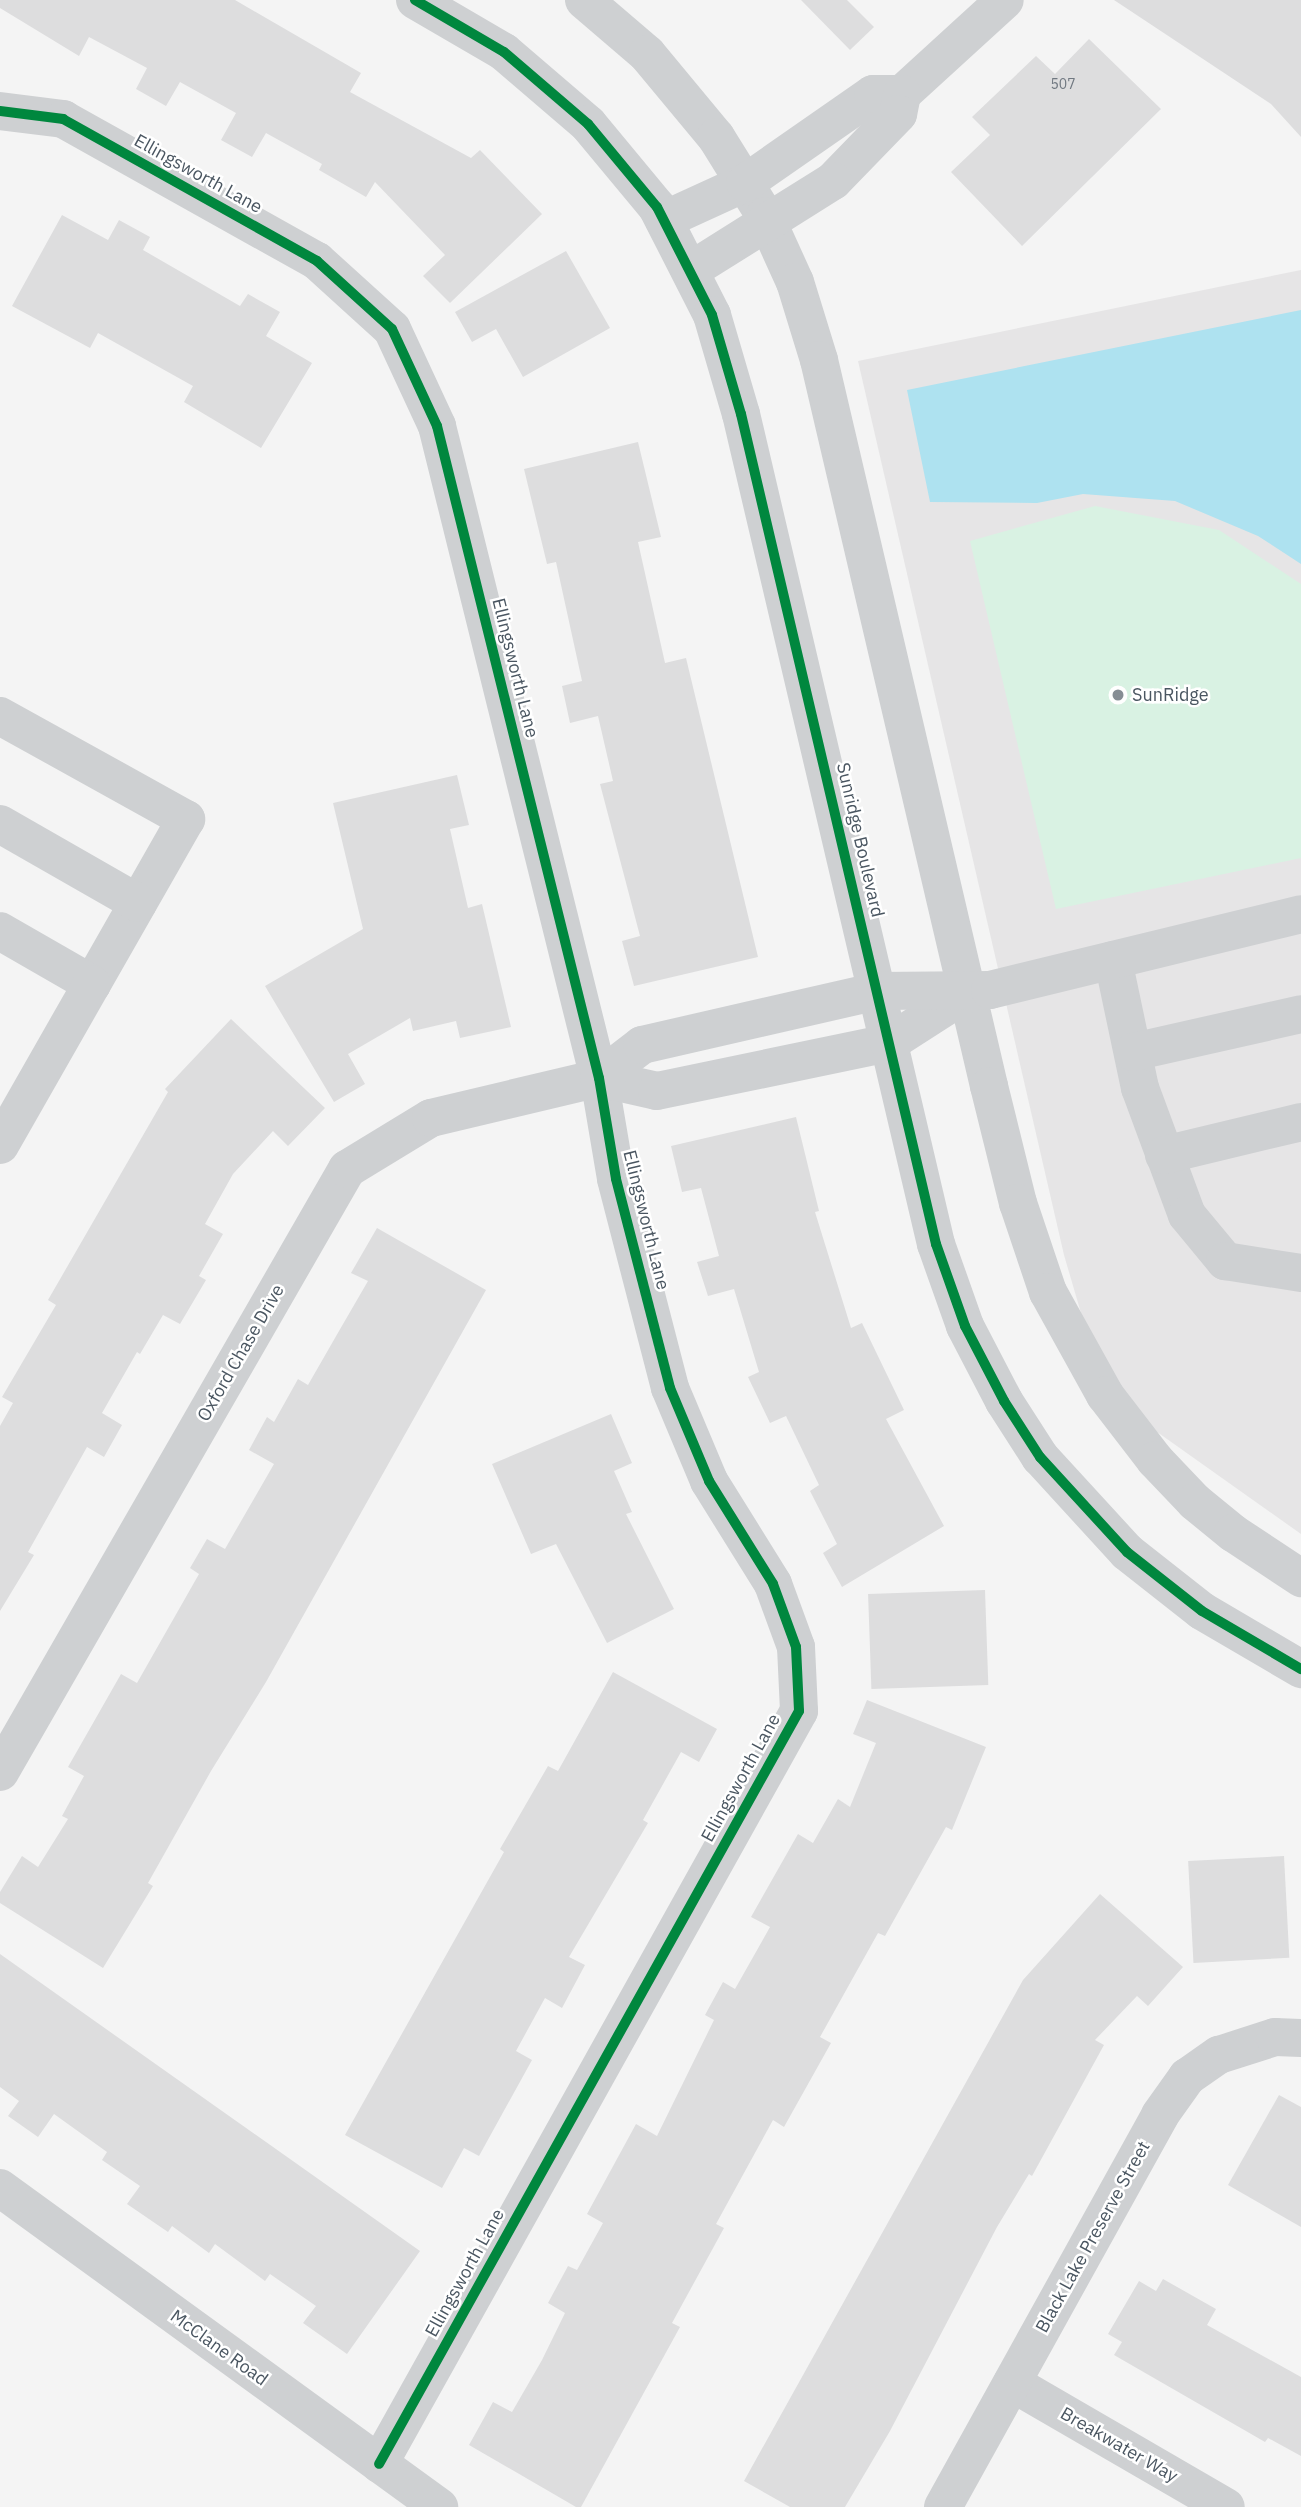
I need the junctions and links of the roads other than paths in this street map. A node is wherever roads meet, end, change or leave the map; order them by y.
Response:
1 (415, 0) edge
2 (584, 0) edge
3 (1005, 0) edge
4 (902, 94) junction
5 (0, 111) edge
6 (745, 183) junction
7 (664, 220) junction
8 (768, 224) junction
9 (691, 270) junction
10 (0, 716) edge
11 (0, 824) edge
12 (138, 903) junction
13 (1301, 914) edge
14 (0, 931) edge
15 (1113, 960) junction
16 (92, 984) junction
17 (877, 991) junction
18 (967, 993) junction
19 (1301, 1014) edge
20 (744, 1021) junction
21 (889, 1043) junction
22 (1133, 1052) junction
23 (756, 1069) junction
24 (599, 1078) junction
25 (1301, 1122) edge
26 (0, 1145) edge
27 (1164, 1154) junction
28 (1301, 1273) edge
29 (1301, 1578) edge
30 (1301, 1669) edge
31 (0, 1772) edge
32 (1301, 2038) edge
33 (0, 2188) edge
34 (1012, 2383) junction
35 (379, 2464) junction
36 (439, 2507) edge
37 (943, 2507) edge
38 (1226, 2507) edge

1 - 7 street, Sunridge Boulevard
2 - 6 street
3 - 4 street
4 - 6 street
4 - 8 street
5 - 24 street, Ellingsworth Lane
6 - 7 street
6 - 8 street
7 - 9 street, Sunridge Boulevard
8 - 9 street
8 - 18 street
9 - 17 street, Sunridge Boulevard
10 - 12 street
11 - 12 street
12 - 16 street
13 - 15 street
14 - 16 street
15 - 18 street
15 - 22 street
16 - 26 street
17 - 18 street, Oxford Chase Drive
17 - 20 street, Oxford Chase Drive
17 - 21 street, Sunridge Boulevard
18 - 21 street, Oxford Chase Drive
18 - 29 street
19 - 22 street
20 - 23 street
20 - 24 street, Oxford Chase Drive
21 - 23 street, Oxford Chase Drive
21 - 30 street, Sunridge Boulevard
22 - 27 street
23 - 24 street, Oxford Chase Drive
24 - 31 street, Oxford Chase Drive
24 - 35 street, Ellingsworth Lane
25 - 27 street
27 - 28 street
32 - 34 street, Black Lake Preserve Street
33 - 35 street, McClane Road
34 - 37 street, Black Lake Preserve Street
34 - 38 street, Breakwater Way
35 - 36 street, McClane Road

